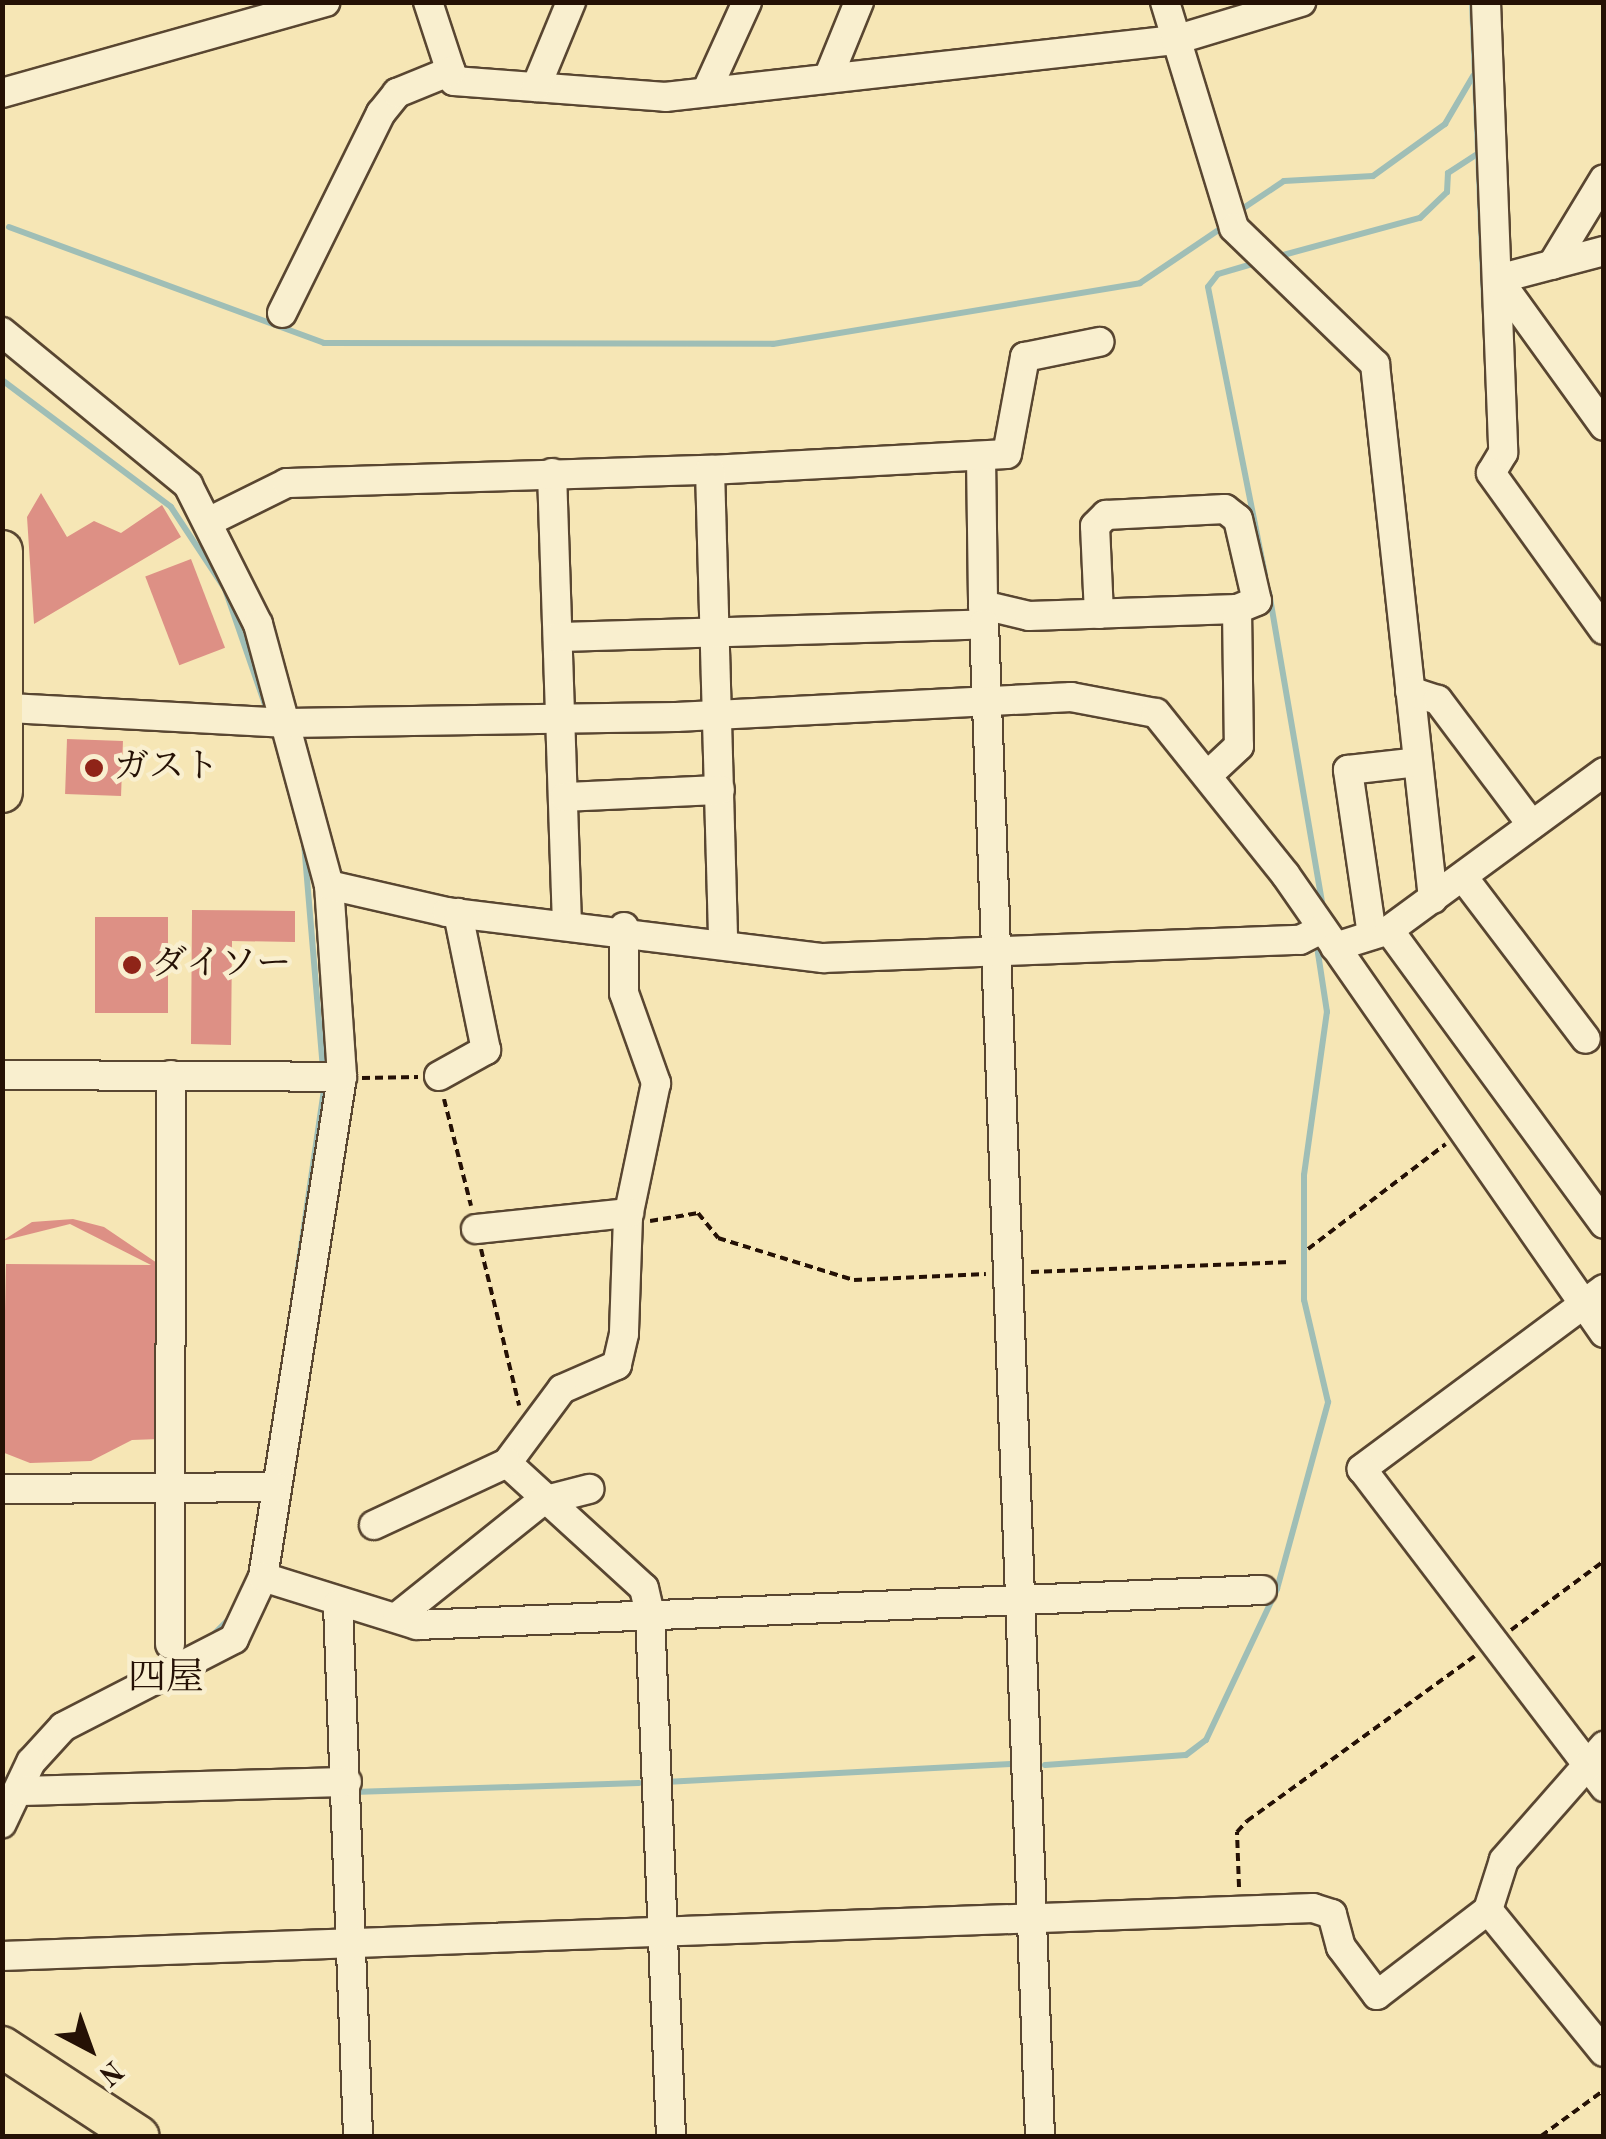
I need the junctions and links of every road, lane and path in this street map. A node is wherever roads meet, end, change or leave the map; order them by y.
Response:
1 (325, 2) edge
2 (428, 2) edge
3 (571, 2) edge
4 (747, 2) edge
5 (859, 2) edge
6 (1166, 2) edge
7 (1301, 2) edge
8 (1486, 2) edge
9 (257, 12) edge
10 (1176, 40) junction
11 (451, 71) junction
12 (828, 78) junction
13 (536, 87) junction
14 (706, 92) junction
15 (2, 93) edge
16 (1604, 179) edge
17 (1604, 251) edge
18 (1552, 265) junction
19 (1498, 279) junction
20 (282, 314) dead end
21 (2, 332) edge
22 (1099, 342) dead end
23 (1604, 426) edge
24 (981, 457) junction
25 (710, 470) junction
26 (552, 473) junction
27 (208, 522) junction
28 (2, 551) edge
29 (1237, 609) junction
30 (984, 614) junction
31 (1098, 614) junction
32 (1604, 630) edge
33 (715, 633) junction
34 (558, 638) junction
35 (1410, 691) junction
36 (983, 704) junction
37 (6, 708) edge
38 (719, 716) junction
39 (564, 719) junction
40 (276, 722) junction
41 (1418, 762) junction
42 (1211, 772) junction
43 (1604, 772) edge
44 (720, 790) junction
45 (2, 792) edge
46 (564, 797) junction
47 (1532, 824) junction
48 (1462, 876) junction
49 (329, 884) junction
50 (1433, 899) junction
51 (458, 914) junction
52 (567, 923) junction
53 (624, 927) junction
54 (1380, 932) junction
55 (1328, 938) junction
56 (722, 942) junction
57 (993, 947) junction
58 (1586, 1039) dead end
59 (2, 1075) edge
60 (171, 1075) junction
61 (438, 1076) dead end
62 (342, 1078) junction
63 (1462, 1132) junction
64 (628, 1219) junction
65 (1604, 1224) edge
66 (476, 1229) dead end
67 (1308, 1249) dead end
68 (1291, 1262) dead end
69 (1007, 1273) junction
70 (1593, 1296) edge
71 (1604, 1334) edge
72 (507, 1463) junction
73 (267, 1487) junction
74 (170, 1488) junction
75 (2, 1489) edge
76 (589, 1489) dead end
77 (542, 1502) junction
78 (374, 1526) dead end
79 (1604, 1561) edge
80 (263, 1577) junction
81 (1262, 1590) dead end
82 (1021, 1602) junction
83 (338, 1605) junction
84 (650, 1614) junction
85 (396, 1617) junction
86 (170, 1644) dead end
87 (1492, 1644) junction
88 (1604, 1746) edge
89 (1594, 1777) edge
90 (347, 1782) junction
91 (18, 1790) junction
92 (2, 1822) edge
93 (1488, 1910) junction
94 (1240, 1913) junction
95 (1033, 1919) junction
96 (666, 1937) junction
97 (348, 1947) junction
98 (2, 1956) edge
99 (2, 2047) edge
100 (1604, 2052) edge
101 (2, 2077) edge
102 (1604, 2090) edge
103 (92, 2136) edge
104 (138, 2136) edge
105 (358, 2136) edge
106 (671, 2136) edge
107 (1040, 2136) edge
108 (1540, 2136) edge

1 - 9 street
2 - 11 street
3 - 13 street
4 - 14 street
5 - 12 street
6 - 10 street
7 - 10 street
8 - 19 street
9 - 15 street
10 - 12 street
10 - 35 street
11 - 13 street
11 - 20 street
12 - 14 street
13 - 14 street
16 - 18 street
17 - 18 street
18 - 19 street
19 - 23 street
19 - 32 street
21 - 27 street
22 - 24 street
24 - 25 street
24 - 30 street
25 - 26 street
25 - 33 street
26 - 27 street
26 - 34 street
27 - 40 street
28 - 37 highway
29 - 31 street
29 - 31 street
29 - 42 street
30 - 31 street
30 - 33 street
30 - 36 street
33 - 34 street
33 - 38 street
34 - 39 street
35 - 41 street
35 - 47 street
36 - 38 street
36 - 42 street
36 - 57 street
37 - 40 street
37 - 45 highway
38 - 39 street
38 - 44 street
39 - 40 street
39 - 46 street
40 - 49 street
41 - 50 street
41 - 54 street
42 - 55 street
43 - 47 street
44 - 46 street
44 - 56 street
46 - 52 street
47 - 48 street
48 - 50 street
48 - 58 street
49 - 51 street
49 - 62 street
50 - 54 street
51 - 52 street
51 - 61 street
52 - 53 street
53 - 56 street
53 - 64 street
54 - 55 street
54 - 65 street
55 - 57 street
55 - 63 street
56 - 57 street
57 - 69 street
59 - 60 street
60 - 62 street
60 - 74 street
62 - 73 street
63 - 67 path
63 - 70 street
64 - 66 street
64 - 69 path
64 - 72 street
68 - 69 path
69 - 82 street
70 - 71 street
70 - 87 street
72 - 77 street
72 - 78 street
73 - 74 street
73 - 80 street
74 - 75 street
74 - 86 street
76 - 77 street
77 - 84 street
77 - 85 street
79 - 87 path
80 - 83 street
80 - 91 street
81 - 82 street
82 - 84 street
82 - 95 street
83 - 85 street
83 - 90 street
84 - 85 street
84 - 96 street
87 - 89 street
87 - 94 path
88 - 89 street
89 - 93 street
90 - 91 street
90 - 97 street
91 - 92 street
93 - 94 street
93 - 100 street
94 - 95 street
95 - 96 street
95 - 107 street
96 - 97 street
96 - 106 street
97 - 98 street
97 - 105 street
99 - 104 highway
101 - 103 highway
102 - 108 path

